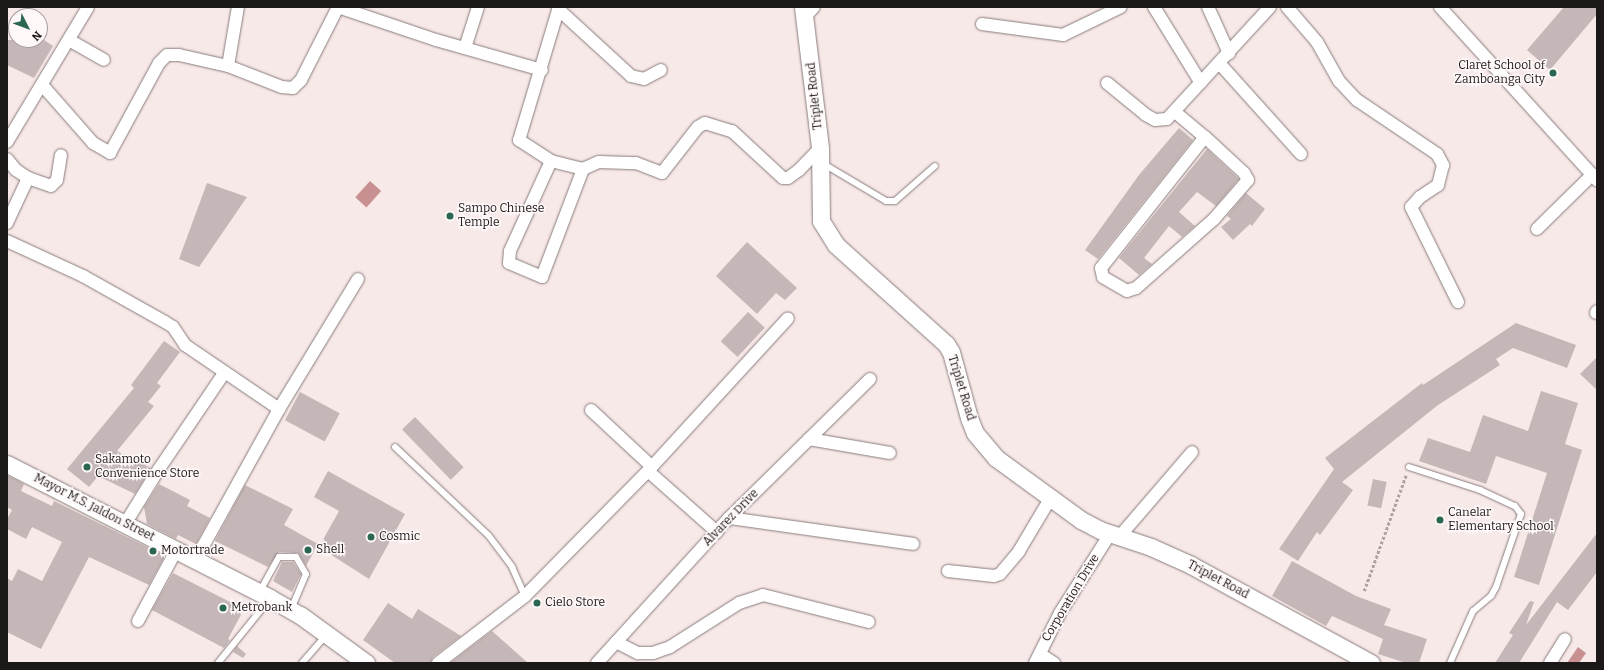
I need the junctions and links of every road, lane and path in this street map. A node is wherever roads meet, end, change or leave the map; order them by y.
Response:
1 (88, 7) edge
2 (238, 7) edge
3 (338, 7) edge
4 (478, 7) edge
5 (1121, 7) edge
6 (1154, 7) edge
7 (1208, 7) edge
8 (1270, 7) edge
9 (1287, 7) edge
10 (1440, 7) edge
11 (558, 8) edge
12 (807, 10) edge
13 (982, 24) dead end
14 (69, 40) junction
15 (465, 48) junction
16 (1229, 53) junction
17 (104, 60) dead end
18 (1220, 64) junction
19 (228, 66) junction
20 (542, 70) junction
21 (661, 70) dead end
22 (1107, 83) dead end
23 (1201, 83) junction
24 (43, 86) junction
25 (1176, 112) junction
26 (1205, 137) junction
27 (7, 142) edge
28 (1301, 154) dead end
29 (61, 155) dead end
30 (820, 155) junction
31 (7, 158) edge
32 (551, 161) junction
33 (935, 166) dead end
34 (583, 169) junction
35 (1595, 177) edge
36 (28, 178) junction
37 (7, 223) edge
38 (1537, 229) dead end
39 (7, 241) edge
40 (358, 279) dead end
41 (1458, 302) dead end
42 (788, 318) dead end
43 (225, 372) junction
44 (870, 379) dead end
45 (279, 409) junction
46 (591, 410) dead end
47 (809, 439) junction
48 (395, 447) dead end
49 (1192, 452) dead end
50 (890, 453) dead end
51 (7, 464) edge
52 (1409, 467) joint
53 (649, 468) junction
54 (1050, 498) junction
55 (729, 518) junction
56 (125, 524) junction
57 (717, 532) junction
58 (1114, 535) junction
59 (913, 544) dead end
60 (177, 549) junction
61 (196, 559) junction
62 (948, 571) dead end
63 (1364, 591) dead end
64 (265, 596) junction
65 (525, 596) junction
66 (290, 610) junction
67 (138, 621) dead end
68 (869, 622) dead end
69 (327, 634) junction
70 (1565, 639) dead end
71 (616, 642) junction
72 (1037, 658) edge
73 (218, 663) edge
74 (302, 663) edge
75 (366, 663) edge
76 (438, 663) edge
77 (597, 663) edge
78 (1054, 663) edge
79 (1371, 663) edge
80 (1450, 663) edge
81 (1550, 663) edge

1 - 14 street
2 - 19 street
3 - 15 street
3 - 19 street
4 - 15 street
5 - 13 street
6 - 23 street
7 - 16 street
8 - 16 street
9 - 41 street
10 - 35 street
11 - 20 street
11 - 21 street
12 - 30 street, Triplet Road
14 - 17 street
14 - 24 street
15 - 20 street
16 - 18 street
18 - 23 street
18 - 28 street
19 - 24 street
20 - 32 street
22 - 25 street
23 - 25 street
24 - 27 street
25 - 26 street
26 - 26 street
29 - 36 street
30 - 33 lane
30 - 34 street
30 - 54 street, Triplet Road
31 - 36 street
32 - 34 street
32 - 34 street
35 - 38 street
36 - 37 street
39 - 43 street
40 - 45 street
42 - 53 street
43 - 45 street
43 - 56 street
44 - 47 street, Alvarez Drive
45 - 61 street
46 - 53 street
47 - 50 street
47 - 55 street, Alvarez Drive
48 - 65 lane
49 - 58 street, Corporation Drive
51 - 56 street, Mayor M.S. Jaldon Street
52 - 63 path
52 - 80 lane
53 - 57 street
53 - 65 street
54 - 58 street, Triplet Road
54 - 62 street
55 - 57 street, Alvarez Drive
55 - 59 street
56 - 60 street, Mayor M.S. Jaldon Street
57 - 71 street, Alvarez Drive
58 - 72 street, Corporation Drive
58 - 79 street, Triplet Road
60 - 61 street, Mayor M.S. Jaldon Street
60 - 67 street
61 - 64 street, Mayor M.S. Jaldon Street
64 - 66 street, Mayor M.S. Jaldon Street
64 - 66 lane
64 - 73 lane
65 - 76 street
66 - 69 street, Mayor M.S. Jaldon Street
68 - 71 street
69 - 74 lane
69 - 75 street, Mayor M.S. Jaldon Street
70 - 81 street
71 - 77 street, Alvarez Drive
72 - 78 street

